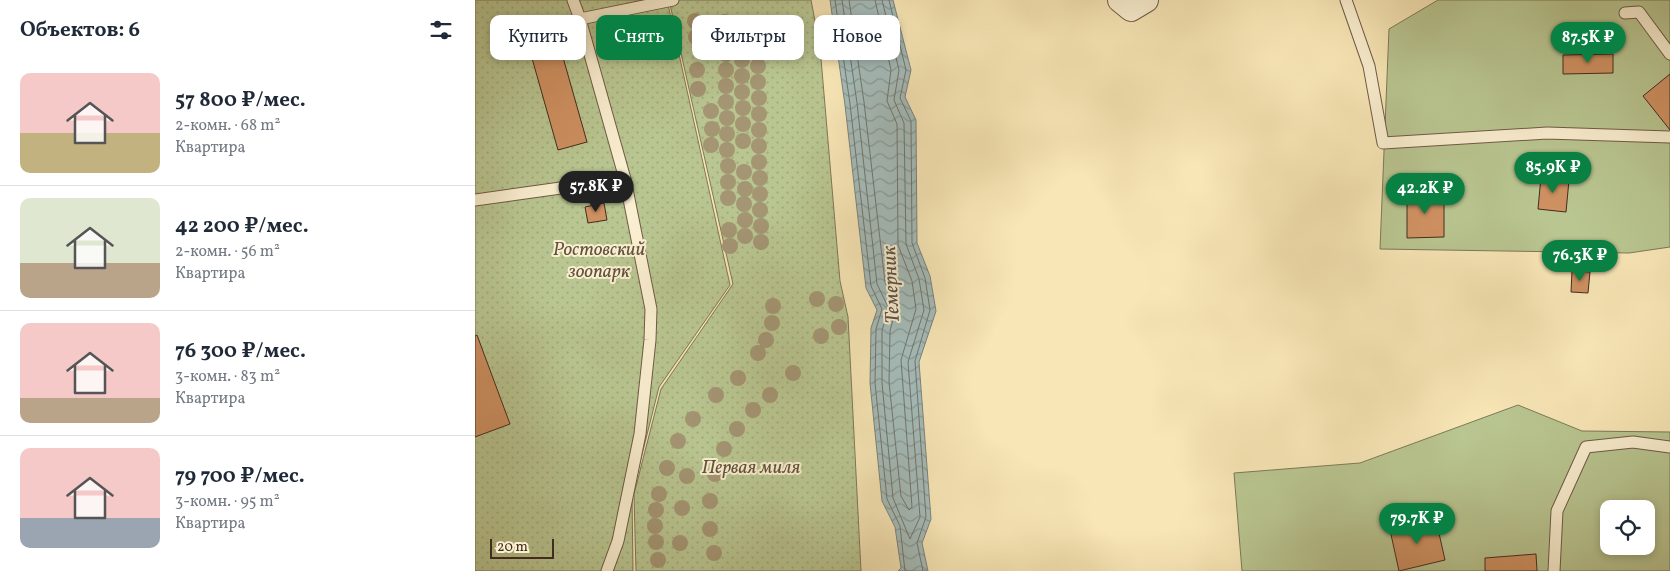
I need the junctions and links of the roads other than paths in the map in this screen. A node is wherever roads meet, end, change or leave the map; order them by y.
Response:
1 (573, 0) edge
2 (673, 0) edge
3 (1346, 0) edge
4 (1625, 12) dead end
5 (579, 15) edge
6 (586, 18) edge
7 (586, 40) edge
8 (1670, 54) edge
9 (1670, 137) edge
10 (625, 179) junction
11 (475, 200) edge
12 (1670, 447) edge
13 (607, 571) edge
14 (1554, 571) edge

1 - 5 lane
2 - 6 lane
3 - 9 lane
4 - 8 lane
7 - 10 lane
10 - 11 lane
10 - 13 lane
12 - 14 lane

